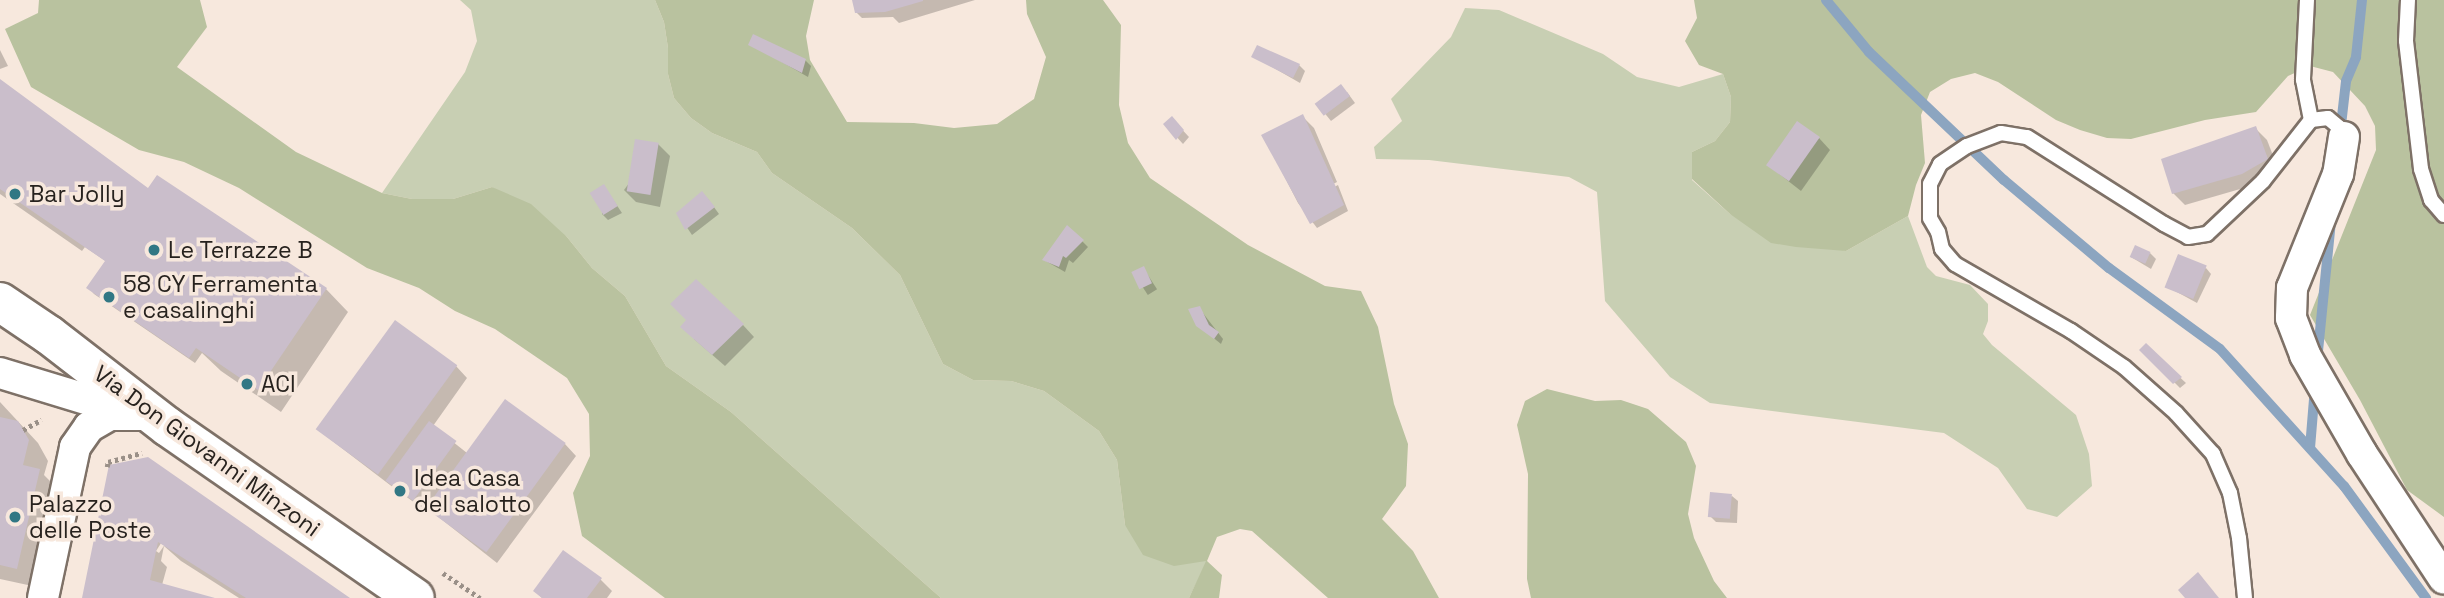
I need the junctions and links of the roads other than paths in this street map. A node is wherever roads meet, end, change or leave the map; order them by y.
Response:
1 (2307, 0) edge
2 (2408, 0) edge
3 (2311, 120) junction
4 (2344, 137) joint
5 (2444, 215) edge
6 (0, 302) edge
7 (0, 373) edge
8 (153, 431) junction
9 (2444, 579) edge
10 (43, 598) edge
11 (415, 598) edge
12 (2245, 598) edge

1 - 3 lane
2 - 5 lane
3 - 4 lane
3 - 12 lane
4 - 9 street
6 - 8 main road, Via Don Giovanni Minzoni
7 - 8 street
8 - 10 street
8 - 11 main road, Via Don Giovanni Minzoni

